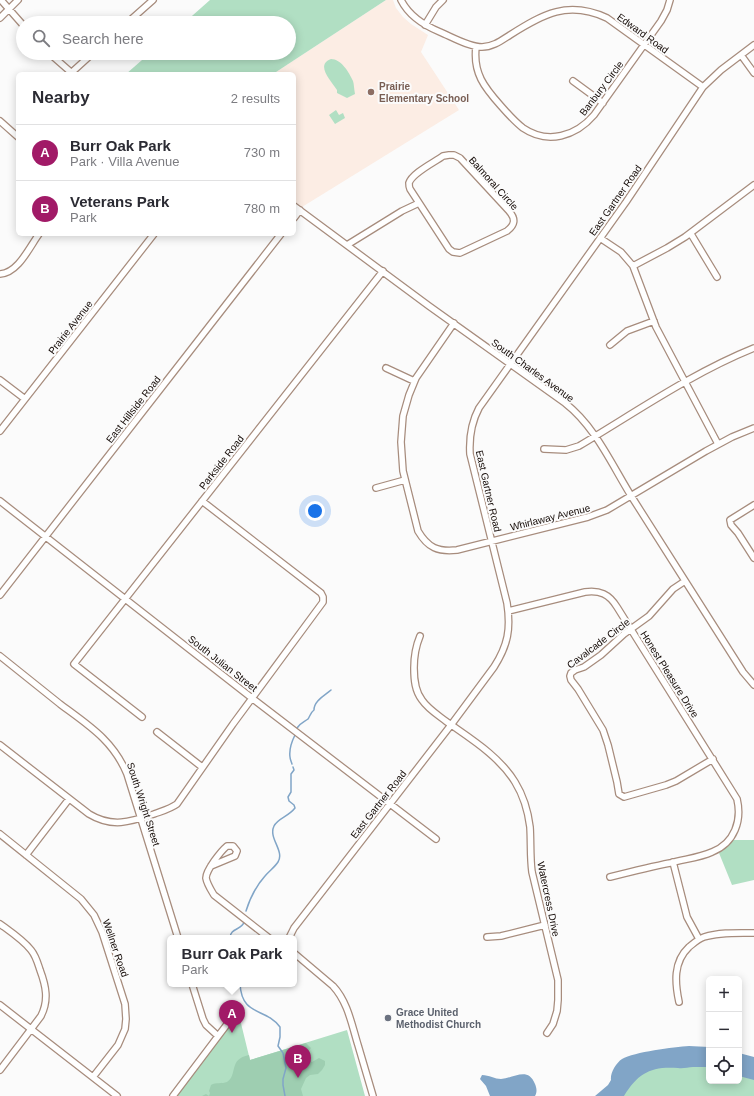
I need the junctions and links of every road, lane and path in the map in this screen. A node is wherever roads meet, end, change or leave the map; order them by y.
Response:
1 (1, 0) edge
2 (18, 0) edge
3 (153, 0) edge
4 (401, 0) edge
5 (443, 0) edge
6 (670, 0) edge
7 (9, 9) junction
8 (135, 16) edge
9 (16, 17) edge
10 (0, 18) edge
11 (425, 25) junction
12 (644, 45) junction
13 (754, 45) edge
14 (476, 46) junction
15 (741, 55) junction
16 (57, 60) edge
17 (86, 60) edge
18 (71, 72) edge
19 (73, 72) edge
20 (754, 72) edge
21 (573, 81) dead end
22 (703, 87) junction
23 (603, 102) junction
24 (0, 121) edge
25 (16, 135) edge
26 (754, 185) edge
27 (419, 203) junction
28 (296, 207) edge
29 (300, 210) junction
30 (296, 215) edge
31 (690, 234) junction
32 (37, 236) edge
33 (152, 236) edge
34 (279, 236) edge
35 (600, 238) junction
36 (347, 245) junction
37 (632, 266) junction
38 (383, 271) junction
39 (0, 274) edge
40 (717, 277) dead end
41 (654, 321) junction
42 (454, 323) junction
43 (610, 346) dead end
44 (754, 348) edge
45 (510, 363) junction
46 (386, 368) dead end
47 (0, 380) edge
48 (414, 382) junction
49 (685, 382) junction
50 (25, 399) junction
51 (754, 428) edge
52 (0, 431) edge
53 (595, 437) junction
54 (718, 444) junction
55 (544, 449) dead end
56 (405, 480) junction
57 (376, 488) dead end
58 (631, 496) junction
59 (0, 501) edge
60 (202, 501) junction
61 (754, 505) edge
62 (45, 536) junction
63 (491, 541) junction
64 (754, 558) edge
65 (685, 581) junction
66 (0, 595) edge
67 (126, 598) junction
68 (508, 611) junction
69 (631, 629) junction
70 (420, 636) dead end
71 (0, 656) edge
72 (754, 685) edge
73 (252, 697) junction
74 (142, 717) dead end
75 (451, 725) junction
76 (157, 732) dead end
77 (0, 745) edge
78 (713, 759) junction
79 (202, 767) junction
80 (70, 799) junction
81 (390, 804) junction
82 (140, 818) junction
83 (0, 834) edge
84 (436, 839) dead end
85 (26, 855) junction
86 (673, 862) junction
87 (211, 866) junction
88 (610, 877) dead end
89 (0, 924) edge
90 (545, 926) junction
91 (754, 932) edge
92 (177, 935) edge
93 (264, 935) edge
94 (290, 935) edge
95 (487, 937) dead end
96 (699, 939) junction
97 (297, 956) edge
98 (193, 987) edge
99 (679, 1002) dead end
100 (0, 1005) edge
101 (234, 1015) dead end
102 (31, 1029) junction
103 (547, 1033) dead end
104 (218, 1036) junction
105 (0, 1070) edge
106 (93, 1077) junction
107 (117, 1096) edge
108 (173, 1096) edge
109 (373, 1096) edge

1 - 7 street
2 - 7 street
3 - 8 street
4 - 11 street, Edward Road
5 - 11 street
6 - 12 street, Banbury Circle
7 - 9 street
7 - 10 street
11 - 14 street, Edward Road
12 - 14 street, Edward Road
12 - 22 street, Edward Road
12 - 23 street, Banbury Circle
13 - 15 street, East Gartner Road
14 - 23 street, Banbury Circle
15 - 20 street
15 - 22 street, East Gartner Road
16 - 18 street
17 - 19 street
21 - 23 street
22 - 35 street, East Gartner Road
24 - 25 street
26 - 31 street
27 - 27 street, Balmoral Circle
27 - 36 street
28 - 29 street, South Charles Avenue
29 - 30 street
29 - 36 street, South Charles Avenue
31 - 37 street
31 - 40 street
32 - 39 street
33 - 50 street, Prairie Avenue
34 - 62 street, East Hillside Road
35 - 37 street
35 - 45 street, East Gartner Road
36 - 38 street, South Charles Avenue
37 - 41 street
38 - 42 street, South Charles Avenue
38 - 60 street, Parkside Road
41 - 43 street
41 - 49 street
42 - 45 street, South Charles Avenue
42 - 48 street, Whirlaway Avenue
44 - 49 street
45 - 53 street, South Charles Avenue
45 - 63 street, East Gartner Road
46 - 48 street
47 - 50 street
48 - 56 street, Whirlaway Avenue
49 - 53 street
49 - 54 street
50 - 52 street, Prairie Avenue
51 - 54 street, Whirlaway Avenue
53 - 55 street
53 - 58 street, South Charles Avenue
54 - 58 street, Whirlaway Avenue
56 - 57 street
56 - 63 street, Whirlaway Avenue
58 - 63 street, Whirlaway Avenue
58 - 65 street, South Charles Avenue
59 - 62 street, South Julian Street
60 - 67 street, Parkside Road
60 - 73 street
61 - 64 street
62 - 66 street, East Hillside Road
62 - 67 street, South Julian Street
63 - 68 street, East Gartner Road
65 - 69 street, Cavalcade Circle
65 - 72 street, South Charles Avenue
67 - 73 street, South Julian Street
67 - 74 street, Parkside Road
68 - 69 street, Honest Pleasure Drive
68 - 75 street, East Gartner Road
69 - 78 street, Honest Pleasure Drive
69 - 78 street, Cavalcade Circle
70 - 75 street, Watercress Drive
71 - 82 street, South Wright Street
73 - 79 street
73 - 81 street, South Julian Street
75 - 81 street, East Gartner Road
75 - 90 street, Watercress Drive
76 - 79 street
77 - 80 street
78 - 86 street, Honest Pleasure Drive
79 - 82 street
80 - 82 street
80 - 85 street
81 - 84 street, South Julian Street
81 - 94 street, East Gartner Road
82 - 92 street, South Wright Street
83 - 85 street, Wellner Road
85 - 106 street, Wellner Road
86 - 88 street
86 - 96 street
87 - 87 street
87 - 93 street
89 - 102 street
90 - 95 street
90 - 103 street, Watercress Drive
91 - 96 street
96 - 99 street
97 - 109 street
98 - 104 street
100 - 102 street
101 - 104 street
102 - 105 street
102 - 106 street
104 - 108 street
106 - 107 street

